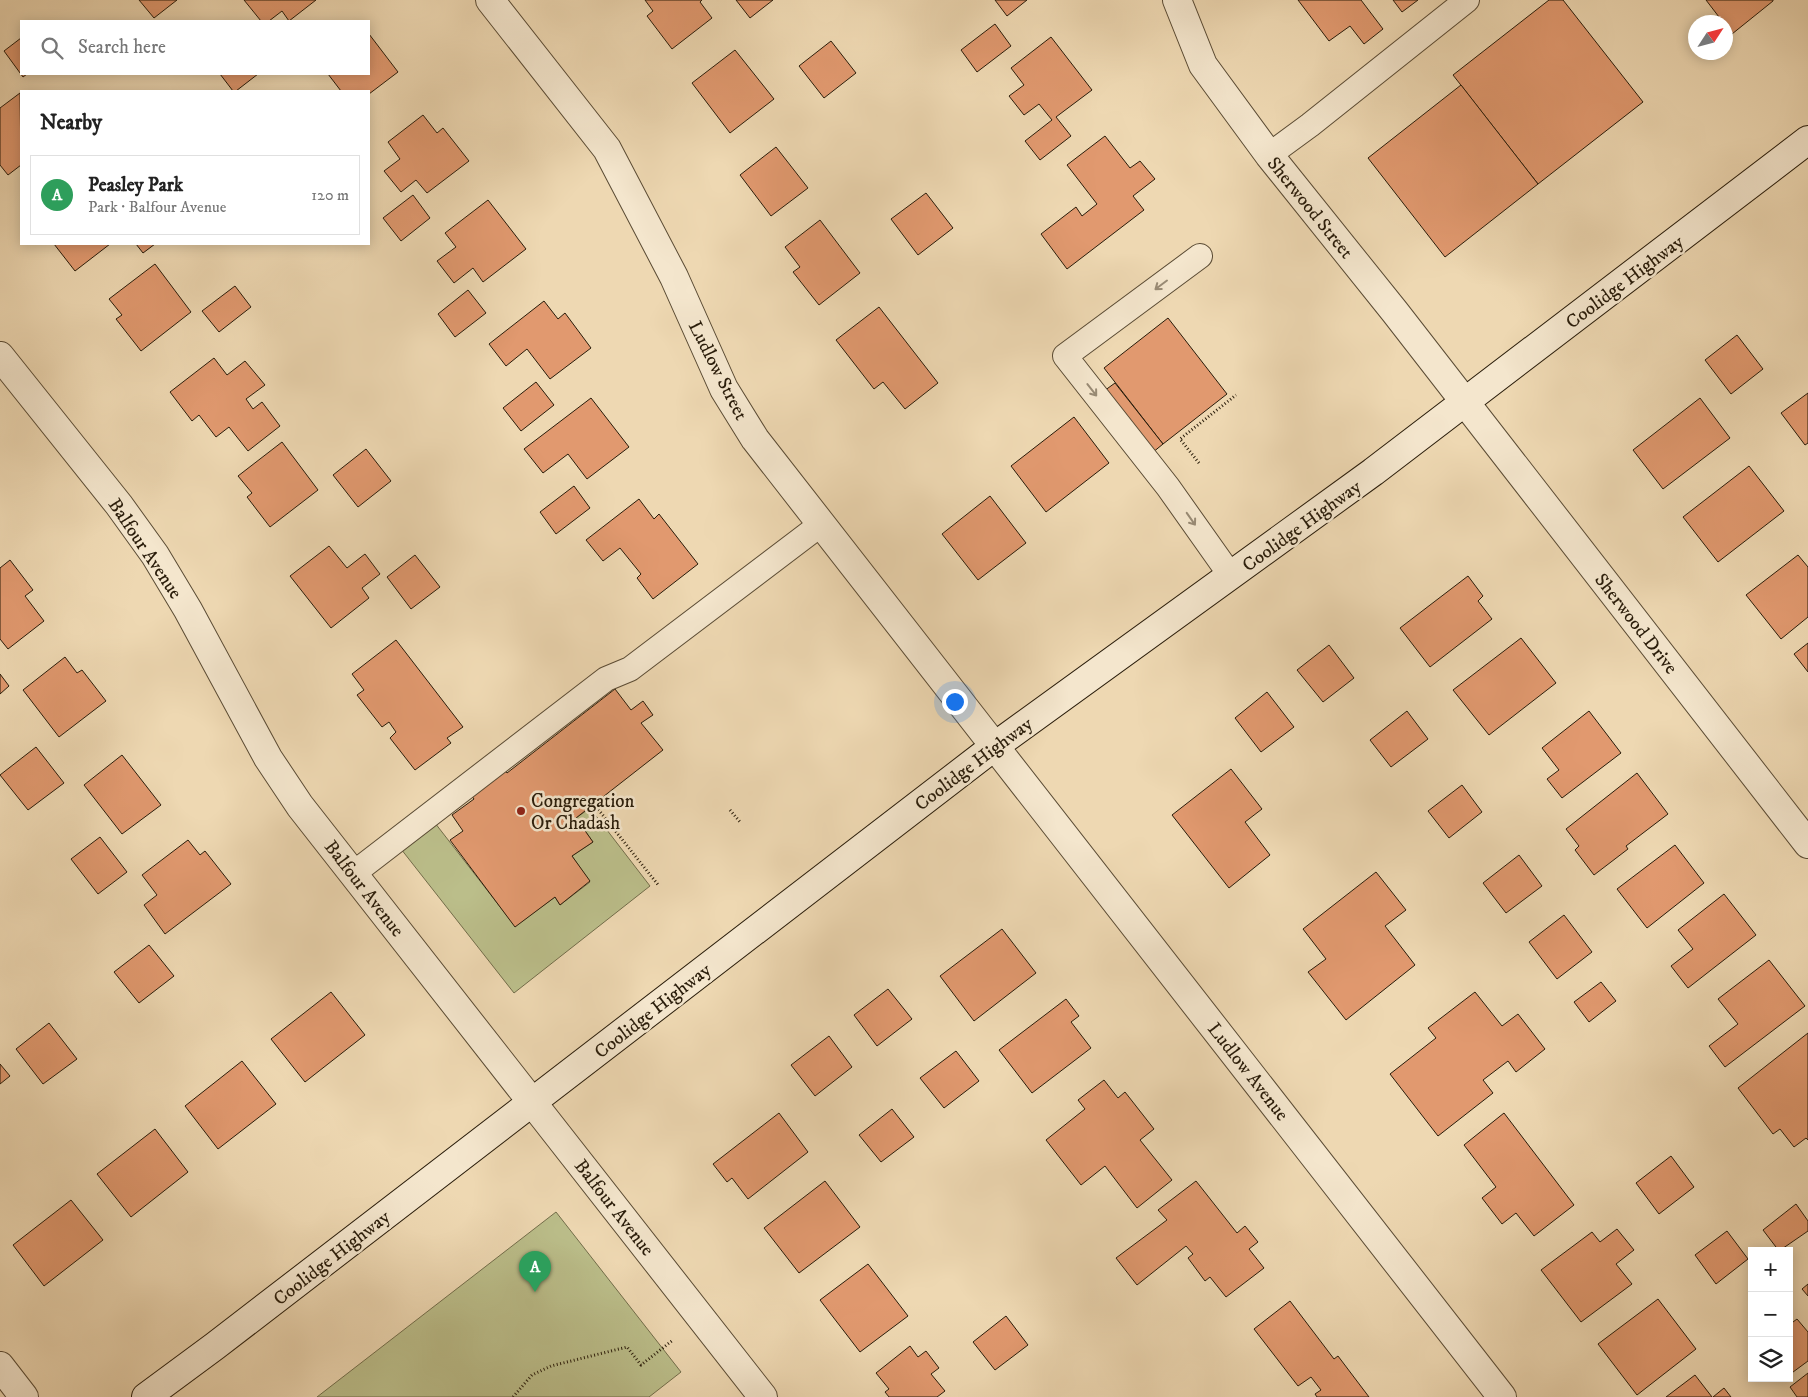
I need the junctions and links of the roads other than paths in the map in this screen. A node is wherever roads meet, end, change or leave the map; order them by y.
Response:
1 (490, 0) edge
2 (1177, 0) edge
3 (1467, 0) edge
4 (1808, 140) edge
5 (1269, 155) junction
6 (1200, 256) dead end
7 (0, 356) edge
8 (1466, 402) junction
9 (820, 525) junction
10 (1231, 576) junction
11 (995, 746) junction
12 (1808, 844) edge
13 (354, 873) junction
14 (532, 1102) junction
15 (0, 1366) edge
16 (24, 1397) edge
17 (146, 1397) edge
18 (763, 1397) edge
19 (1502, 1397) edge

1 - 9 street, Ludlow Street
2 - 5 street, Sherwood Street
3 - 5 lane
4 - 8 street, Coolidge Highway
5 - 8 street, Sherwood Street
6 -> 10 lane
7 - 13 street, Balfour Avenue
8 - 10 street, Coolidge Highway
8 - 12 street, Sherwood Drive
9 - 11 street, Ludlow Street
9 - 13 lane
10 - 11 street, Coolidge Highway
11 - 14 street, Coolidge Highway
11 - 19 street, Ludlow Avenue
13 - 14 street, Balfour Avenue
14 - 17 street, Coolidge Highway
14 - 18 street, Balfour Avenue
15 - 16 street

